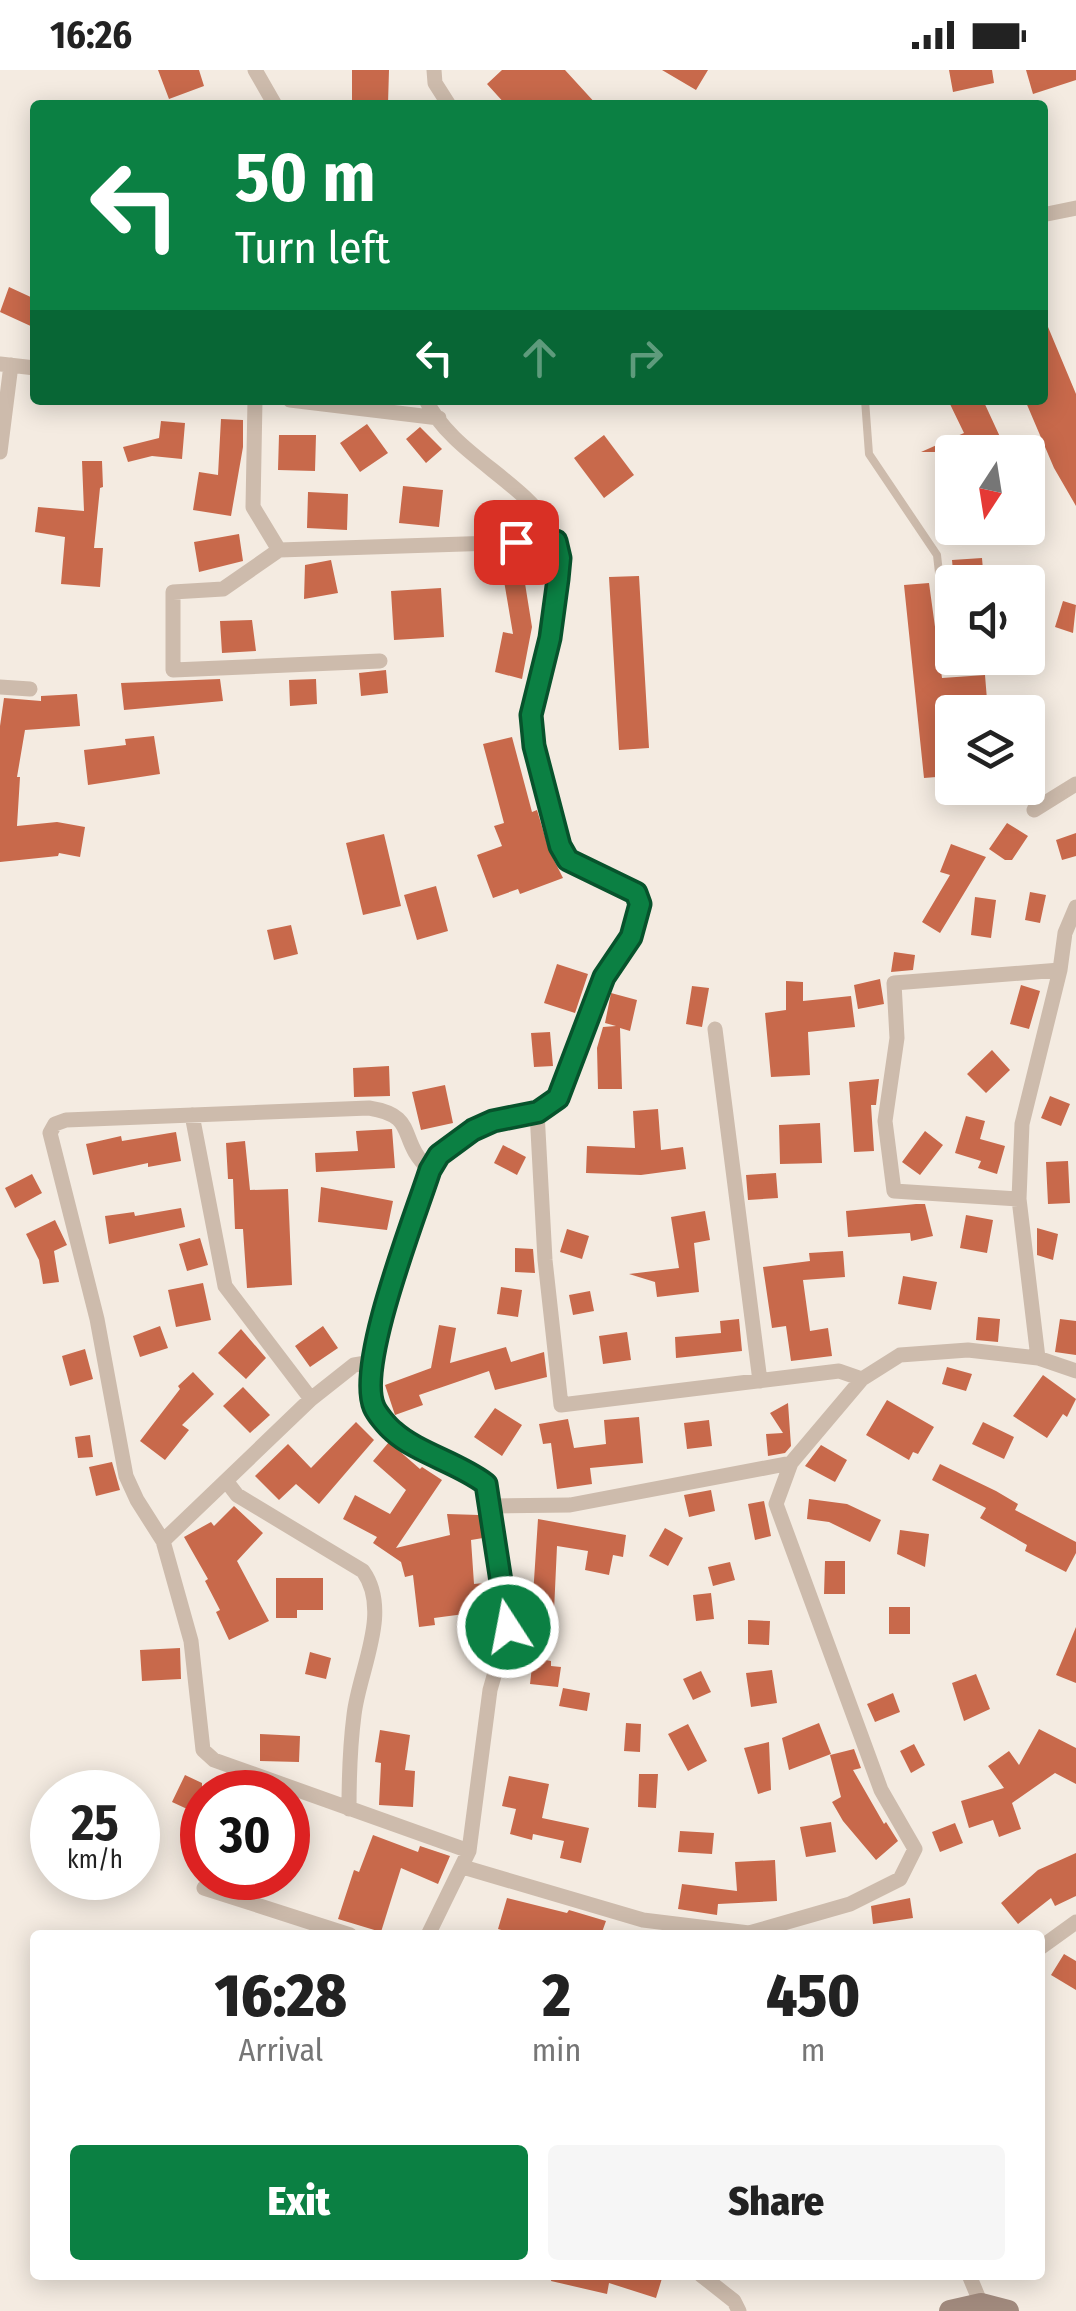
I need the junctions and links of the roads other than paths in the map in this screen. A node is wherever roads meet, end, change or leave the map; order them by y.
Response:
1 (255, 70) edge
2 (434, 70) edge
3 (271, 100) edge
4 (446, 100) edge
5 (1076, 208) edge
6 (1048, 214) edge
7 (6, 364) edge
8 (255, 405) edge
9 (331, 405) edge
10 (430, 405) edge
11 (865, 405) edge
12 (439, 418) junction
13 (0, 452) edge
14 (556, 541) junction
15 (279, 550) junction
16 (938, 565) edge
17 (380, 661) dead end
18 (0, 688) edge
19 (30, 689) dead end
20 (1076, 784) edge
21 (1034, 810) dead end
22 (1076, 907) edge
23 (1060, 970) junction
24 (715, 1029) dead end
25 (538, 1112) junction
26 (192, 1115) junction
27 (430, 1170) junction
28 (1019, 1199) junction
29 (1038, 1358) junction
30 (372, 1362) junction
31 (1076, 1372) edge
32 (862, 1379) junction
33 (760, 1380) junction
34 (311, 1399) junction
35 (790, 1463) junction
36 (227, 1482) junction
37 (490, 1506) junction
38 (162, 1541) junction
39 (349, 1808) junction
40 (469, 1851) junction
41 (463, 1868) junction
42 (241, 1900) edge
43 (1076, 1922) edge
44 (334, 1930) edge
45 (431, 1930) edge
46 (724, 1930) edge
47 (759, 1930) edge
48 (1045, 1944) edge
49 (707, 2280) edge
50 (971, 2280) edge
51 (981, 2304) junction
52 (739, 2311) edge
53 (950, 2311) edge
54 (1008, 2311) edge

1 - 3 street
2 - 4 street
5 - 6 street
7 - 13 street
8 - 15 street
9 - 12 street
10 - 12 street
11 - 16 lane
12 - 14 street
14 - 15 street
14 - 25 street
15 - 17 street
18 - 19 street
20 - 21 street
22 - 23 street
23 - 28 street
23 - 28 street
24 - 33 street
25 - 27 street
25 - 33 street
26 - 27 street
26 - 34 street
26 - 38 street
27 - 30 street
28 - 29 street
29 - 31 street
29 - 32 street
30 - 34 street
30 - 37 street
32 - 33 street
32 - 35 street
34 - 36 street
35 - 37 street
35 - 47 street
36 - 38 street
36 - 39 street
37 - 40 street
38 - 39 street
39 - 40 street
40 - 41 street
41 - 45 street
41 - 46 street
42 - 44 street
43 - 48 street
49 - 52 street
50 - 51 street
51 - 53 street
51 - 54 street

